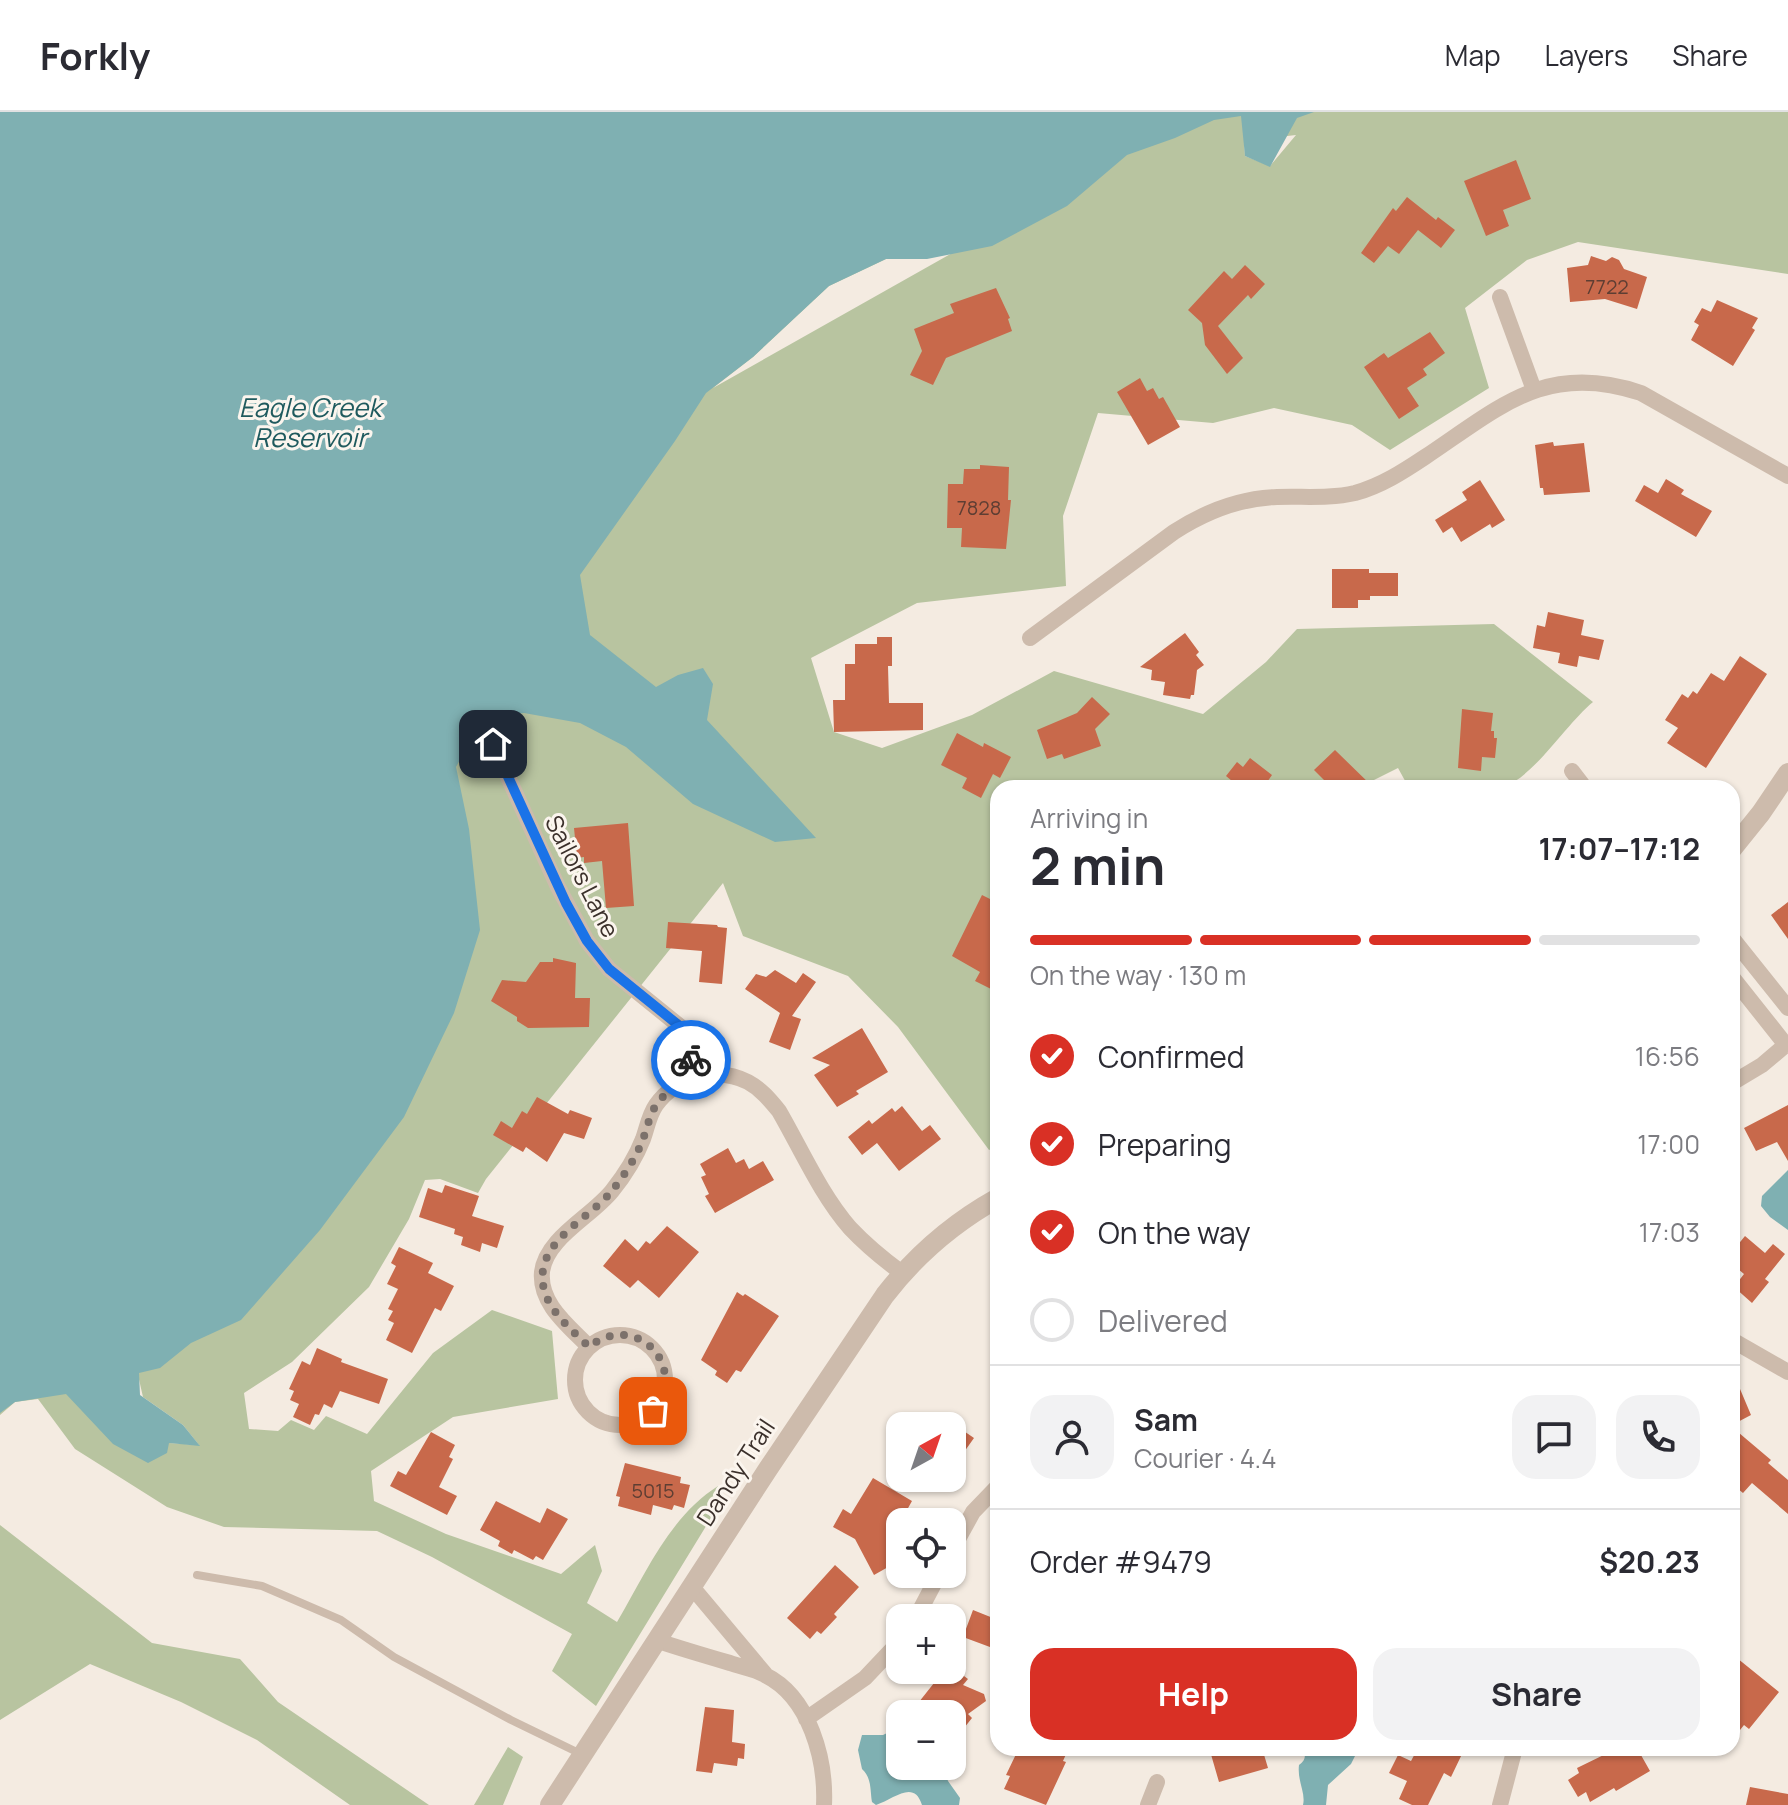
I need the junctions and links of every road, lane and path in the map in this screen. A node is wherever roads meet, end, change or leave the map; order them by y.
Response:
1 (1500, 297) dead end
2 (1534, 390) junction
3 (1788, 476) edge
4 (1030, 638) dead end
5 (493, 744) dead end
6 (1572, 771) dead end
7 (1788, 773) edge
8 (1579, 780) edge
9 (1740, 839) edge
10 (1740, 948) edge
11 (1740, 987) edge
12 (1788, 1008) edge
13 (1787, 1044) edge
14 (696, 1077) junction
15 (1740, 1078) edge
16 (990, 1203) edge
17 (902, 1273) junction
18 (1740, 1345) edge
19 (589, 1347) junction
20 (1788, 1372) edge
21 (990, 1494) edge
22 (966, 1525) edge
23 (197, 1575) dead end
24 (692, 1587) junction
25 (658, 1641) junction
26 (886, 1655) edge
27 (766, 1675) junction
28 (806, 1719) junction
29 (582, 1755) junction
30 (1514, 1756) edge
31 (1157, 1782) dead end
32 (550, 1805) edge
33 (824, 1805) edge
34 (1148, 1805) edge
35 (1500, 1805) edge

1 - 2 street
2 - 3 street
2 - 4 street
5 - 14 street, Sailors Lane
6 - 8 street
7 - 9 street
10 - 12 street
11 - 13 street
13 - 15 street
14 - 17 street
14 - 19 street
16 - 17 street, Dandy Trail
17 - 24 street, Dandy Trail
18 - 20 street
19 - 19 street
21 - 22 street
23 - 29 lane
24 - 25 street, Dandy Trail
24 - 27 street
25 - 27 street
25 - 29 street, Dandy Trail
26 - 28 street
27 - 28 street
28 - 33 street
29 - 32 street, Dandy Trail
30 - 35 street
31 - 34 street

